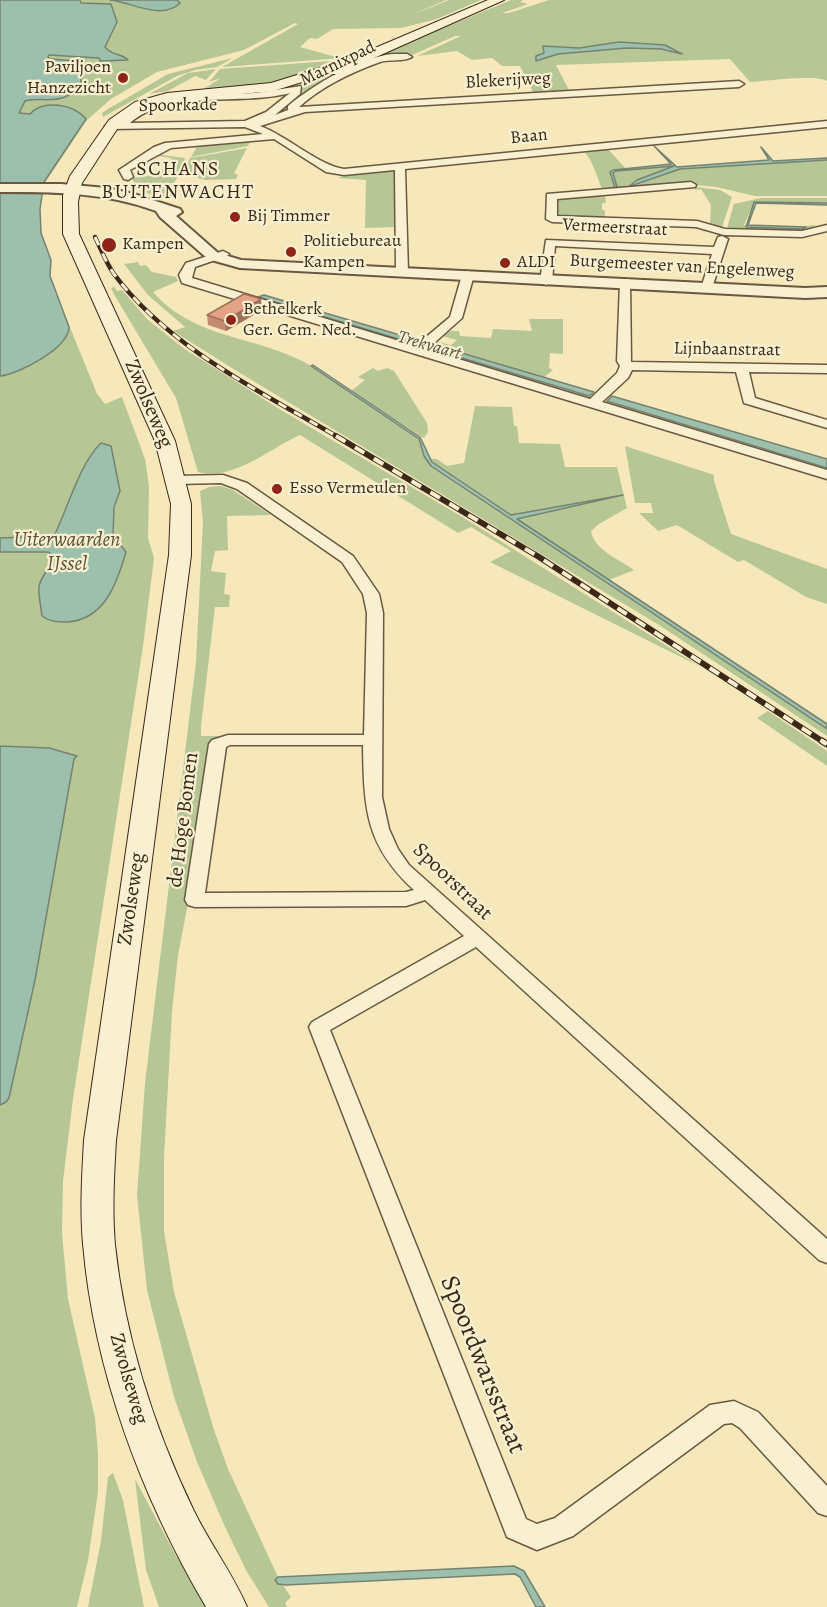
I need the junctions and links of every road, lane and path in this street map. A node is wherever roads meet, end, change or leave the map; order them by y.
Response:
1 (498, 0) edge
2 (407, 57) dead end
3 (739, 84) dead end
4 (294, 86) junction
5 (236, 95) junction
6 (284, 114) junction
7 (246, 124) junction
8 (827, 124) edge
9 (115, 127) junction
10 (263, 130) junction
11 (275, 135) junction
12 (400, 167) junction
13 (128, 177) dead end
14 (691, 186) dead end
15 (0, 188) edge
16 (73, 189) junction
17 (609, 206) junction
18 (827, 228) edge
19 (724, 232) junction
20 (609, 245) junction
21 (717, 251) junction
22 (218, 255) junction
23 (402, 272) junction
24 (468, 275) junction
25 (546, 278) junction
26 (626, 283) junction
27 (707, 288) junction
28 (827, 292) edge
29 (429, 341) dead end
30 (627, 366) junction
31 (742, 368) junction
32 (827, 369) edge
33 (593, 404) junction
34 (827, 424) edge
35 (827, 475) edge
36 (177, 480) junction
37 (372, 740) junction
38 (426, 893) junction
39 (477, 938) junction
40 (827, 1253) edge
41 (827, 1504) edge
42 (228, 1607) edge

1 - 4 main road
2 - 6 street, Marnixpad
3 - 6 street, Blekerijweg
4 - 5 main road
4 - 7 street, Spoorkade
5 - 9 street
5 - 9 main road
6 - 7 street, Blekerijweg
6 - 10 street
7 - 9 street, Spoorkade
7 - 10 street, Baan
8 - 12 street, Baan
9 - 16 main road, Spoorkade
10 - 11 street, Baan
11 - 12 street, Baan
11 - 13 street
12 - 23 street
14 - 17 street
15 - 16 street
16 - 22 street
16 - 36 main road, Zwolseweg
17 - 17 street
17 - 19 street
17 - 20 street
18 - 19 street
19 - 21 street
20 - 21 street, Vermeerstraat
20 - 25 street, Vermeerstraat
21 - 27 street
22 - 23 street, Burgemeester van Engelenweg
22 - 33 street
23 - 24 street, Burgemeester van Engelenweg
24 - 25 street, Burgemeester van Engelenweg
24 - 29 street
25 - 26 street, Burgemeester van Engelenweg
26 - 27 street, Burgemeester van Engelenweg
26 - 30 street
27 - 28 street, Burgemeester van Engelenweg
30 - 31 street, Lijnbaanstraat
30 - 33 street
31 - 32 street, Lijnbaanstraat
31 - 34 street
33 - 35 street
36 - 37 street, Spoorstraat
36 - 42 main road, Zwolseweg
37 - 38 street, Spoorstraat
37 - 38 street, de Hoge Bomen
38 - 39 street, Spoorstraat
39 - 40 street, Spoorstraat
39 - 41 street, Spoordwarsstraat

